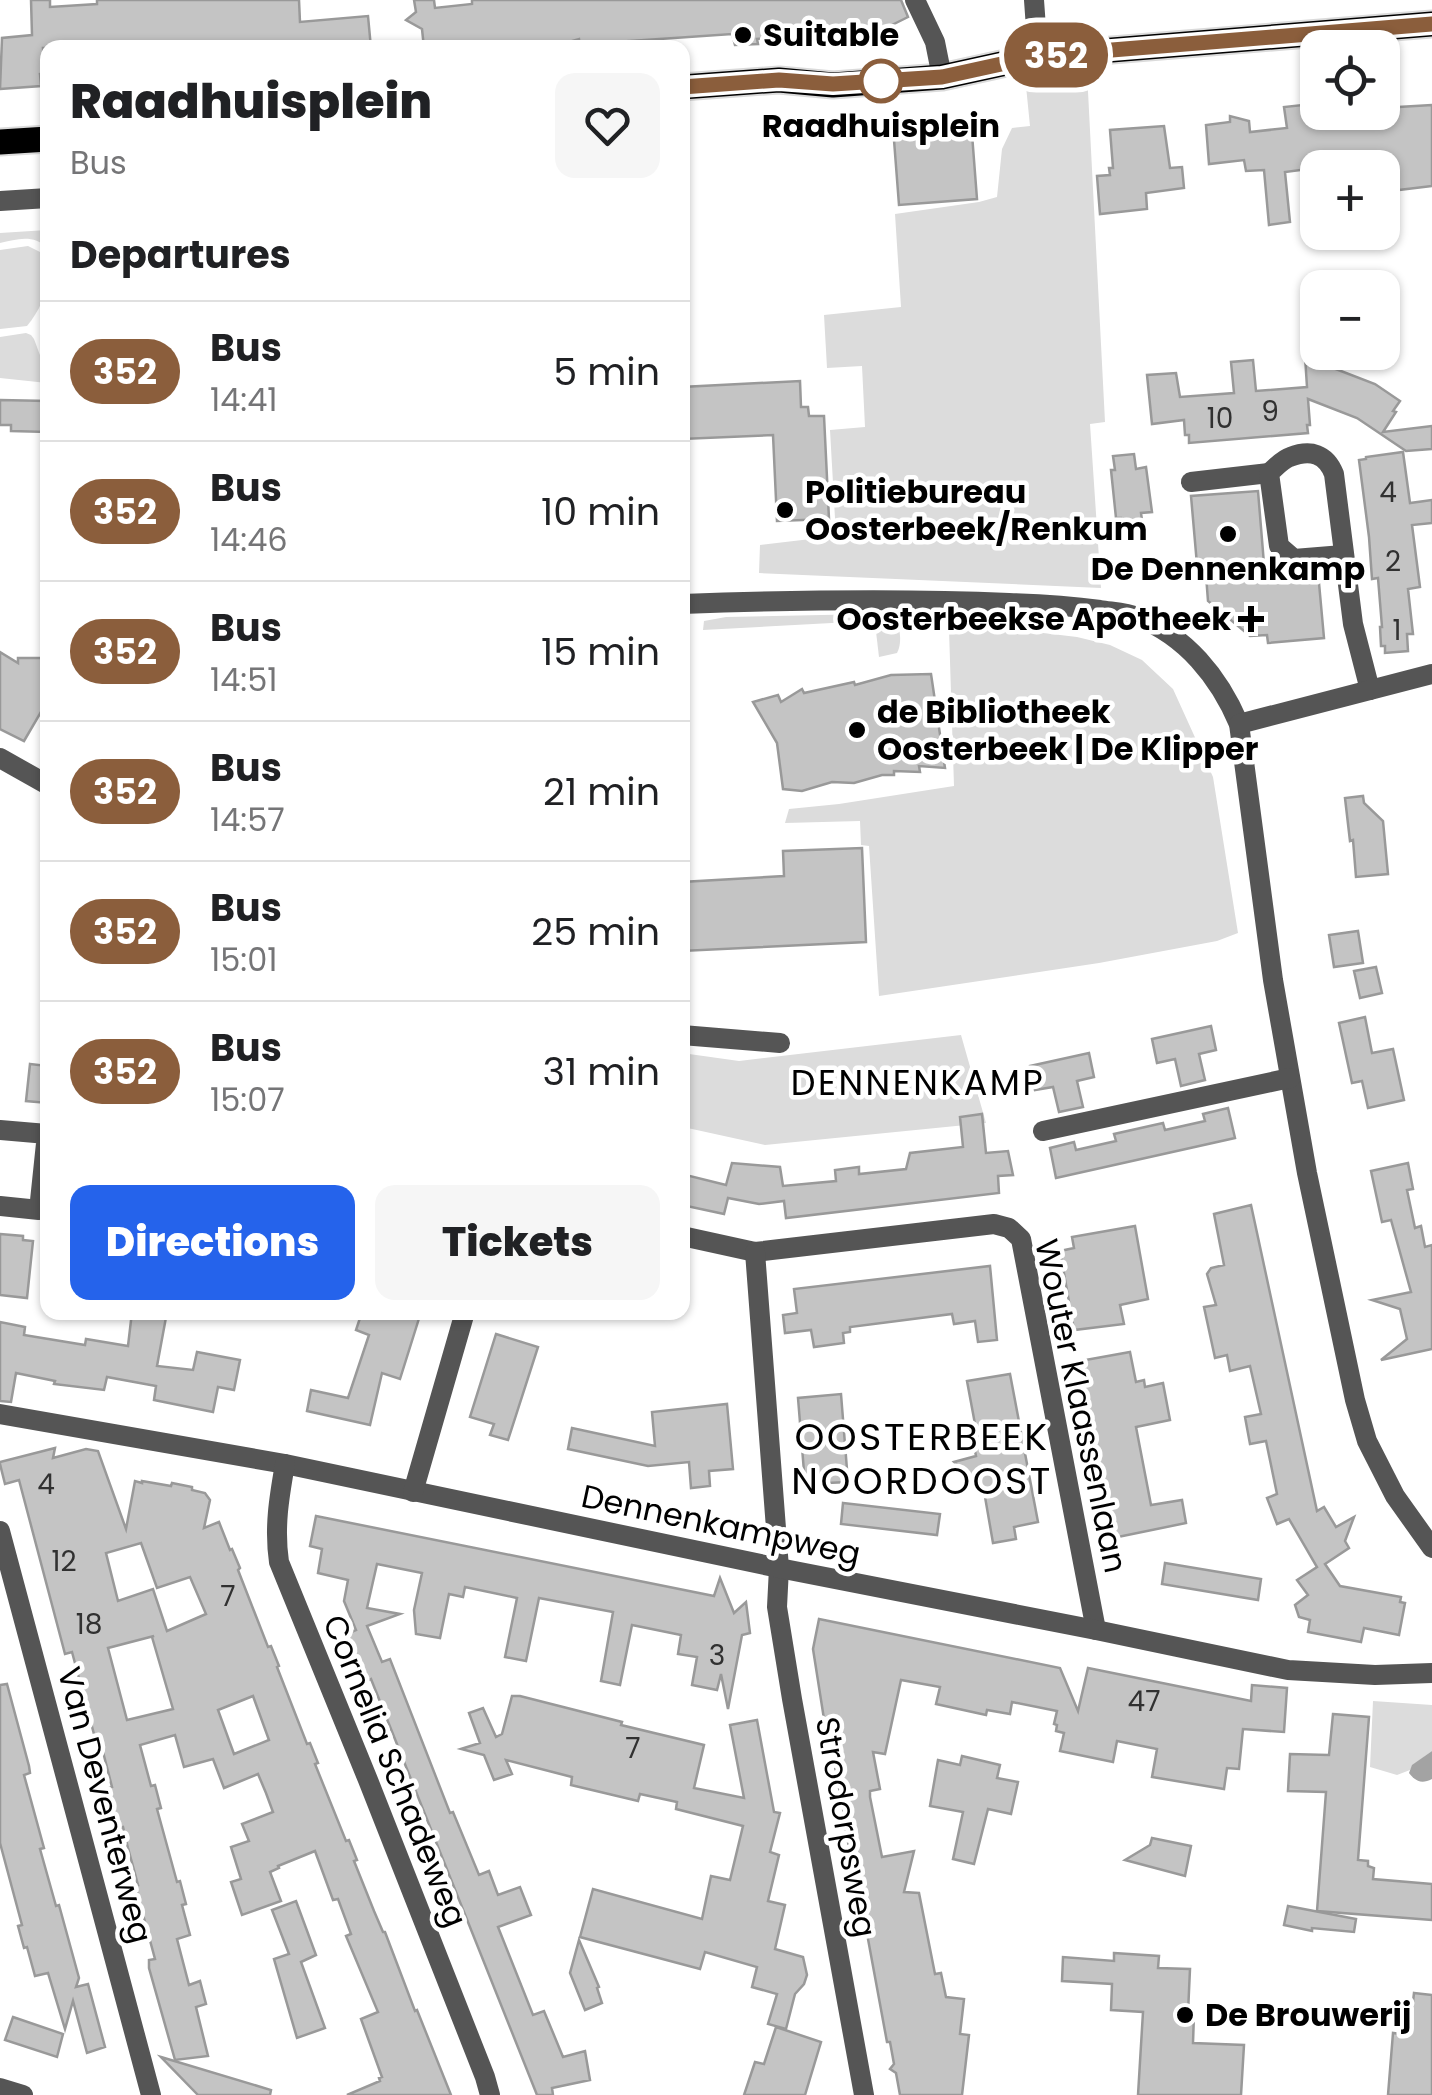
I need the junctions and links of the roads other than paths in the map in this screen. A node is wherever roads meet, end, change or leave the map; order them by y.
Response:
1 (915, 0) edge
2 (1034, 0) edge
3 (1432, 24) edge
4 (1038, 56) junction
5 (942, 77) junction
6 (690, 86) edge
7 (40, 140) edge
8 (0, 142) edge
9 (40, 198) edge
10 (0, 201) edge
11 (1269, 473) junction
12 (1190, 482) dead end
13 (1343, 555) junction
14 (690, 604) edge
15 (1432, 674) edge
16 (1370, 690) junction
17 (1239, 724) junction
18 (0, 758) edge
19 (40, 780) edge
20 (690, 1036) edge
21 (780, 1043) dead end
22 (1290, 1078) junction
23 (0, 1130) edge
24 (1043, 1131) dead end
25 (40, 1133) edge
26 (0, 1206) edge
27 (40, 1210) edge
28 (690, 1238) edge
29 (755, 1252) junction
30 (464, 1320) edge
31 (0, 1414) edge
32 (285, 1464) junction
33 (414, 1492) junction
34 (0, 1531) edge
35 (1432, 1548) edge
36 (778, 1568) junction
37 (1096, 1630) junction
38 (1432, 1673) edge
39 (0, 2088) edge
40 (23, 2095) edge
41 (151, 2095) edge
42 (490, 2095) edge
43 (864, 2095) edge

1 - 5 street
2 - 4 street
3 - 4 main road
4 - 5 main road
5 - 6 main road
7 - 8 main road
9 - 10 street
11 - 12 street
11 - 13 street
11 - 13 street
13 - 16 street
14 - 17 street
15 - 16 street
16 - 17 street
17 - 22 street
18 - 19 street
20 - 21 street
22 - 24 street
22 - 35 street
23 - 25 street
26 - 27 street
28 - 29 street, Wouter Klaassenlaan
29 - 36 street, Strodorpsweg
29 - 37 street, Wouter Klaassenlaan
30 - 33 street
31 - 32 street, Dennenkampweg
32 - 33 street, Dennenkampweg
32 - 42 street, Cornelia Schadeweg
33 - 36 street, Dennenkampweg
34 - 41 street, Van Deventerweg
36 - 37 street, Dennenkampweg
36 - 43 street, Strodorpsweg
37 - 38 street, Dennenkampweg
39 - 40 street

